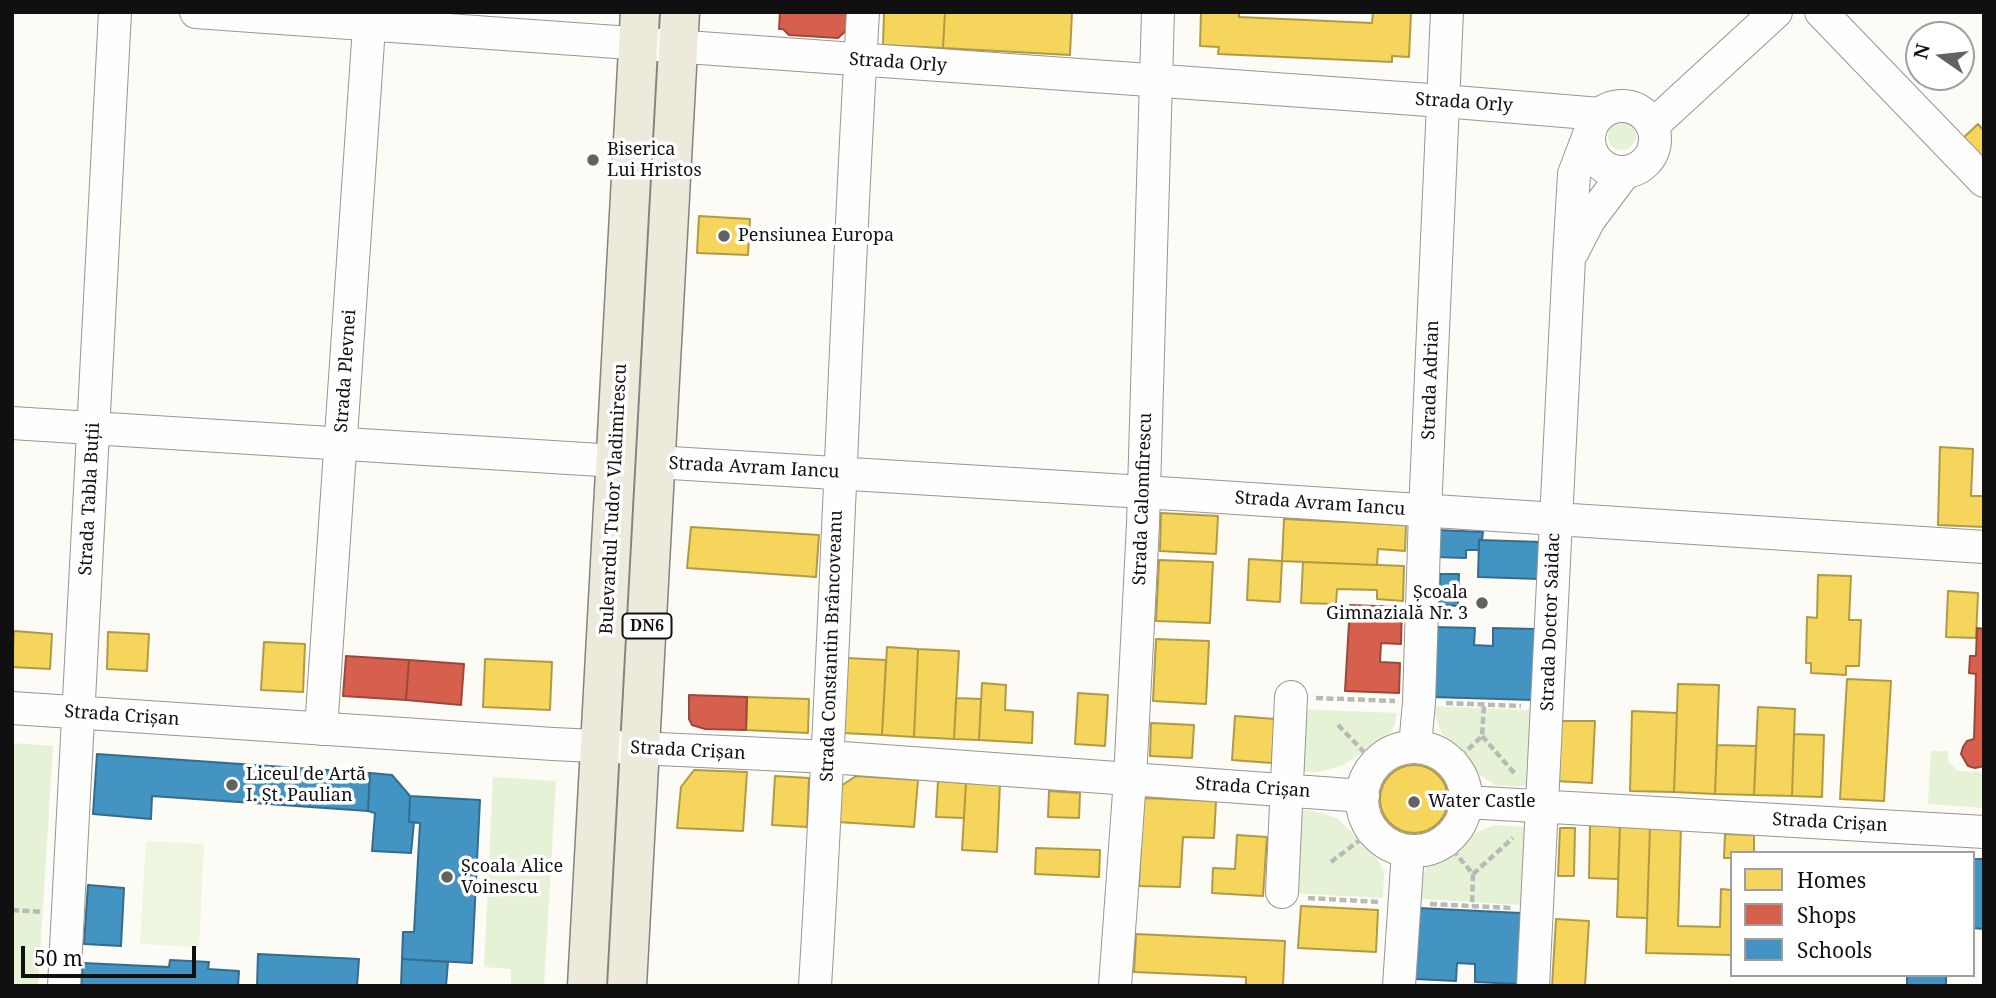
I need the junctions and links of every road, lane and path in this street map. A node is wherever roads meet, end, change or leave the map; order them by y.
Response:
1 (115, 12) edge
2 (196, 12) edge
3 (863, 12) edge
4 (1158, 12) edge
5 (1447, 12) edge
6 (1776, 12) edge
7 (1821, 12) edge
8 (369, 18) edge
9 (639, 28) edge
10 (679, 29) edge
11 (860, 60) junction
12 (1156, 81) junction
13 (1443, 101) junction
14 (1595, 123) junction
15 (1652, 126) junction
16 (1625, 172) junction
17 (1984, 181) edge
18 (1569, 258) junction
19 (12, 423) edge
20 (93, 429) junction
21 (342, 442) junction
22 (616, 461) junction
23 (655, 462) junction
24 (839, 473) junction
25 (1144, 492) junction
26 (1425, 512) junction
27 (1555, 520) junction
28 (1984, 547) edge
29 (1291, 698) dead end
30 (1484, 705) dead end
31 (12, 709) edge
32 (78, 713) junction
33 (1339, 725) dead end
34 (321, 729) junction
35 (1482, 736) junction
36 (601, 747) junction
37 (1415, 747) junction
38 (640, 749) junction
39 (829, 757) junction
40 (1453, 764) junction
41 (1130, 779) junction
42 (1368, 782) junction
43 (1286, 791) junction
44 (1466, 802) junction
45 (1544, 806) junction
46 (1375, 832) junction
47 (1984, 832) edge
48 (1446, 842) junction
49 (1408, 851) junction
50 (1331, 862) dead end
51 (1473, 874) junction
52 (1282, 892) dead end
53 (1472, 906) dead end
54 (64, 986) edge
55 (587, 986) edge
56 (627, 986) edge
57 (815, 986) edge
58 (1115, 986) edge
59 (1398, 986) edge
60 (1534, 986) edge

1 - 20 street, Strada Tabla Buții
2 - 8 street, Strada Orly
3 - 11 street, Strada Constantin Brâncoveanu
4 - 12 street, Strada Calomfirescu
5 - 13 street, Strada Adrian
6 - 15 street
7 - 17 street
8 - 9 street, Strada Orly
8 - 21 street, Strada Plevnei
9 - 10 street, Strada Orly
9 - 22 main road, Bulevardul Tudor Vladimirescu / DN6
10 - 11 street, Strada Orly
10 - 23 main road, DN6
11 - 12 street, Strada Orly
11 - 24 street, Strada Constantin Brâncoveanu
12 - 13 street, Strada Orly
12 - 25 street, Strada Calomfirescu
13 - 14 street, Strada Orly
13 - 26 street, Strada Adrian
14 - 15 street
14 - 16 street
14 - 18 street, Strada Doctor Saidac
15 - 16 street, Strada Doctor Saidac
16 - 18 street, Strada Doctor Saidac
18 - 27 street, Strada Doctor Saidac
19 - 20 street
20 - 21 street
20 - 32 street, Strada Tabla Buții
21 - 22 street
21 - 34 street, Strada Plevnei
22 - 36 main road, Bulevardul Tudor Vladimirescu / DN6
23 - 24 street, Strada Avram Iancu
23 - 38 main road, DN6
24 - 25 street, Strada Avram Iancu
24 - 39 street, Strada Constantin Brâncoveanu
25 - 26 street, Strada Avram Iancu
25 - 41 street, Strada Calomfirescu
26 - 27 street, Strada Avram Iancu
26 - 37 street, Strada Adrian
27 - 28 street, Strada Avram Iancu
27 - 45 street, Strada Doctor Saidac
29 - 43 street
30 - 35 path
31 - 32 street, Strada Crișan
32 - 34 street, Strada Crișan
32 - 54 street, Strada Tabla Buții
33 - 42 path
34 - 36 street, Strada Crișan
35 - 40 path
35 - 45 path
36 - 38 street, Strada Crișan
36 - 55 main road, Bulevardul Tudor Vladimirescu / DN6
37 - 40 street
37 - 42 street
38 - 39 street, Strada Crișan
38 - 56 main road, DN6
39 - 41 street, Strada Crișan
39 - 57 street, Strada Constantin Brâncoveanu
40 - 44 street
41 - 43 street, Strada Crișan
41 - 58 street, Strada Calomfirescu
42 - 43 street, Strada Crișan
42 - 46 street
43 - 52 street
44 - 45 street, Strada Crișan
44 - 48 street
45 - 47 street, Strada Crișan
45 - 51 path
45 - 60 street, Strada Doctor Saidac
46 - 49 street
46 - 50 path
48 - 49 street
48 - 51 path
49 - 59 street
51 - 53 path

